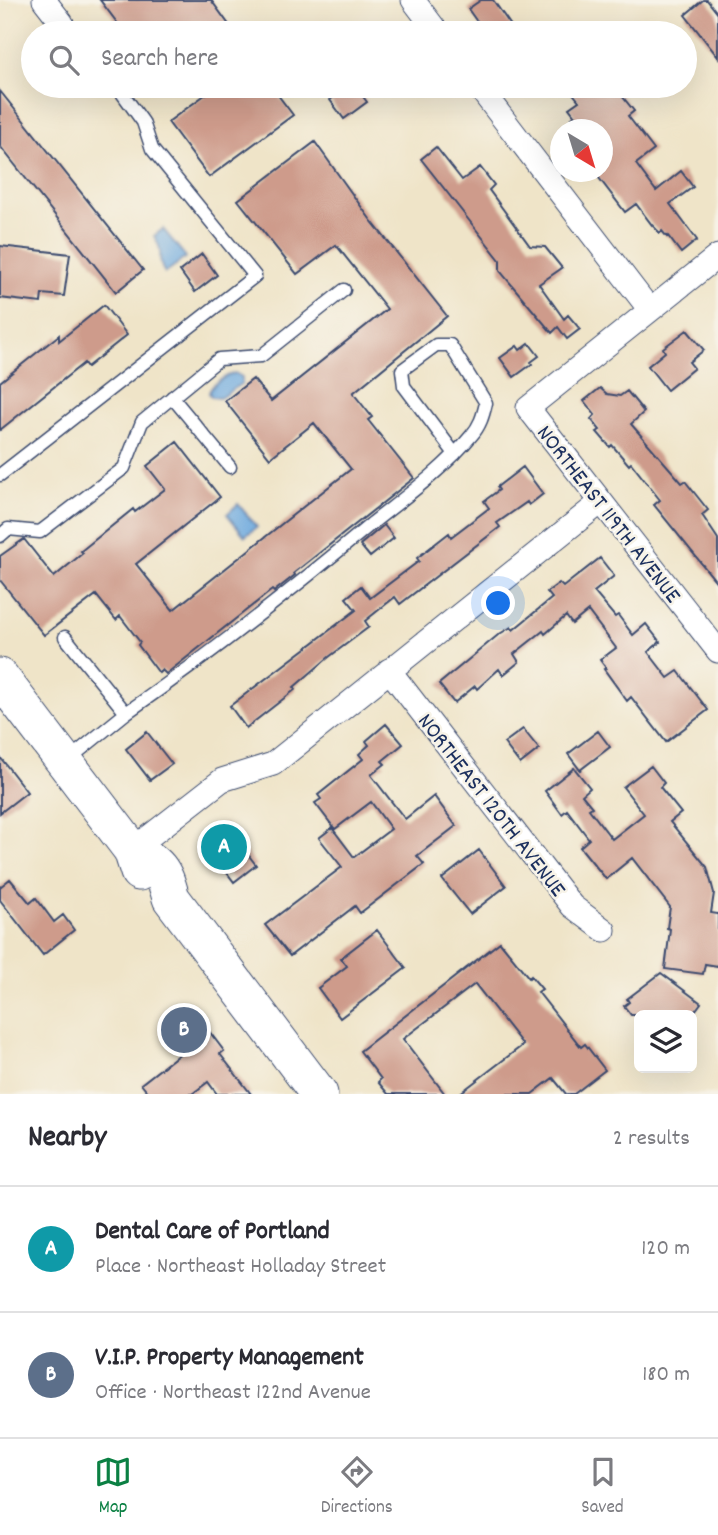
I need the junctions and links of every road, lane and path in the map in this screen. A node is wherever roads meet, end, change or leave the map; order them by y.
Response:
1 (44, 0) edge
2 (413, 0) edge
3 (60, 21) edge
4 (429, 21) edge
5 (126, 98) edge
6 (487, 98) edge
7 (718, 256) edge
8 (344, 290) dead end
9 (650, 310) junction
10 (172, 397) junction
11 (455, 454) junction
12 (230, 467) dead end
13 (0, 475) edge
14 (601, 502) junction
15 (0, 536) edge
16 (65, 637) dead end
17 (718, 651) edge
18 (389, 670) junction
19 (0, 677) edge
20 (126, 713) junction
21 (65, 762) junction
22 (132, 850) junction
23 (604, 930) dead end
24 (319, 1094) edge

1 - 3 street
2 - 4 street
5 - 13 lane
6 - 9 street
7 - 9 street
8 - 10 lane
9 - 14 street, NORTHEAST 119TH AVENUE
10 - 12 lane
10 - 15 lane
11 - 11 lane
11 - 20 lane
14 - 17 street, NORTHEAST 119TH AVENUE
14 - 18 street
16 - 20 lane
18 - 22 street
18 - 23 street, NORTHEAST 120TH AVENUE
19 - 21 main road
20 - 21 lane
21 - 22 main road
22 - 24 main road

